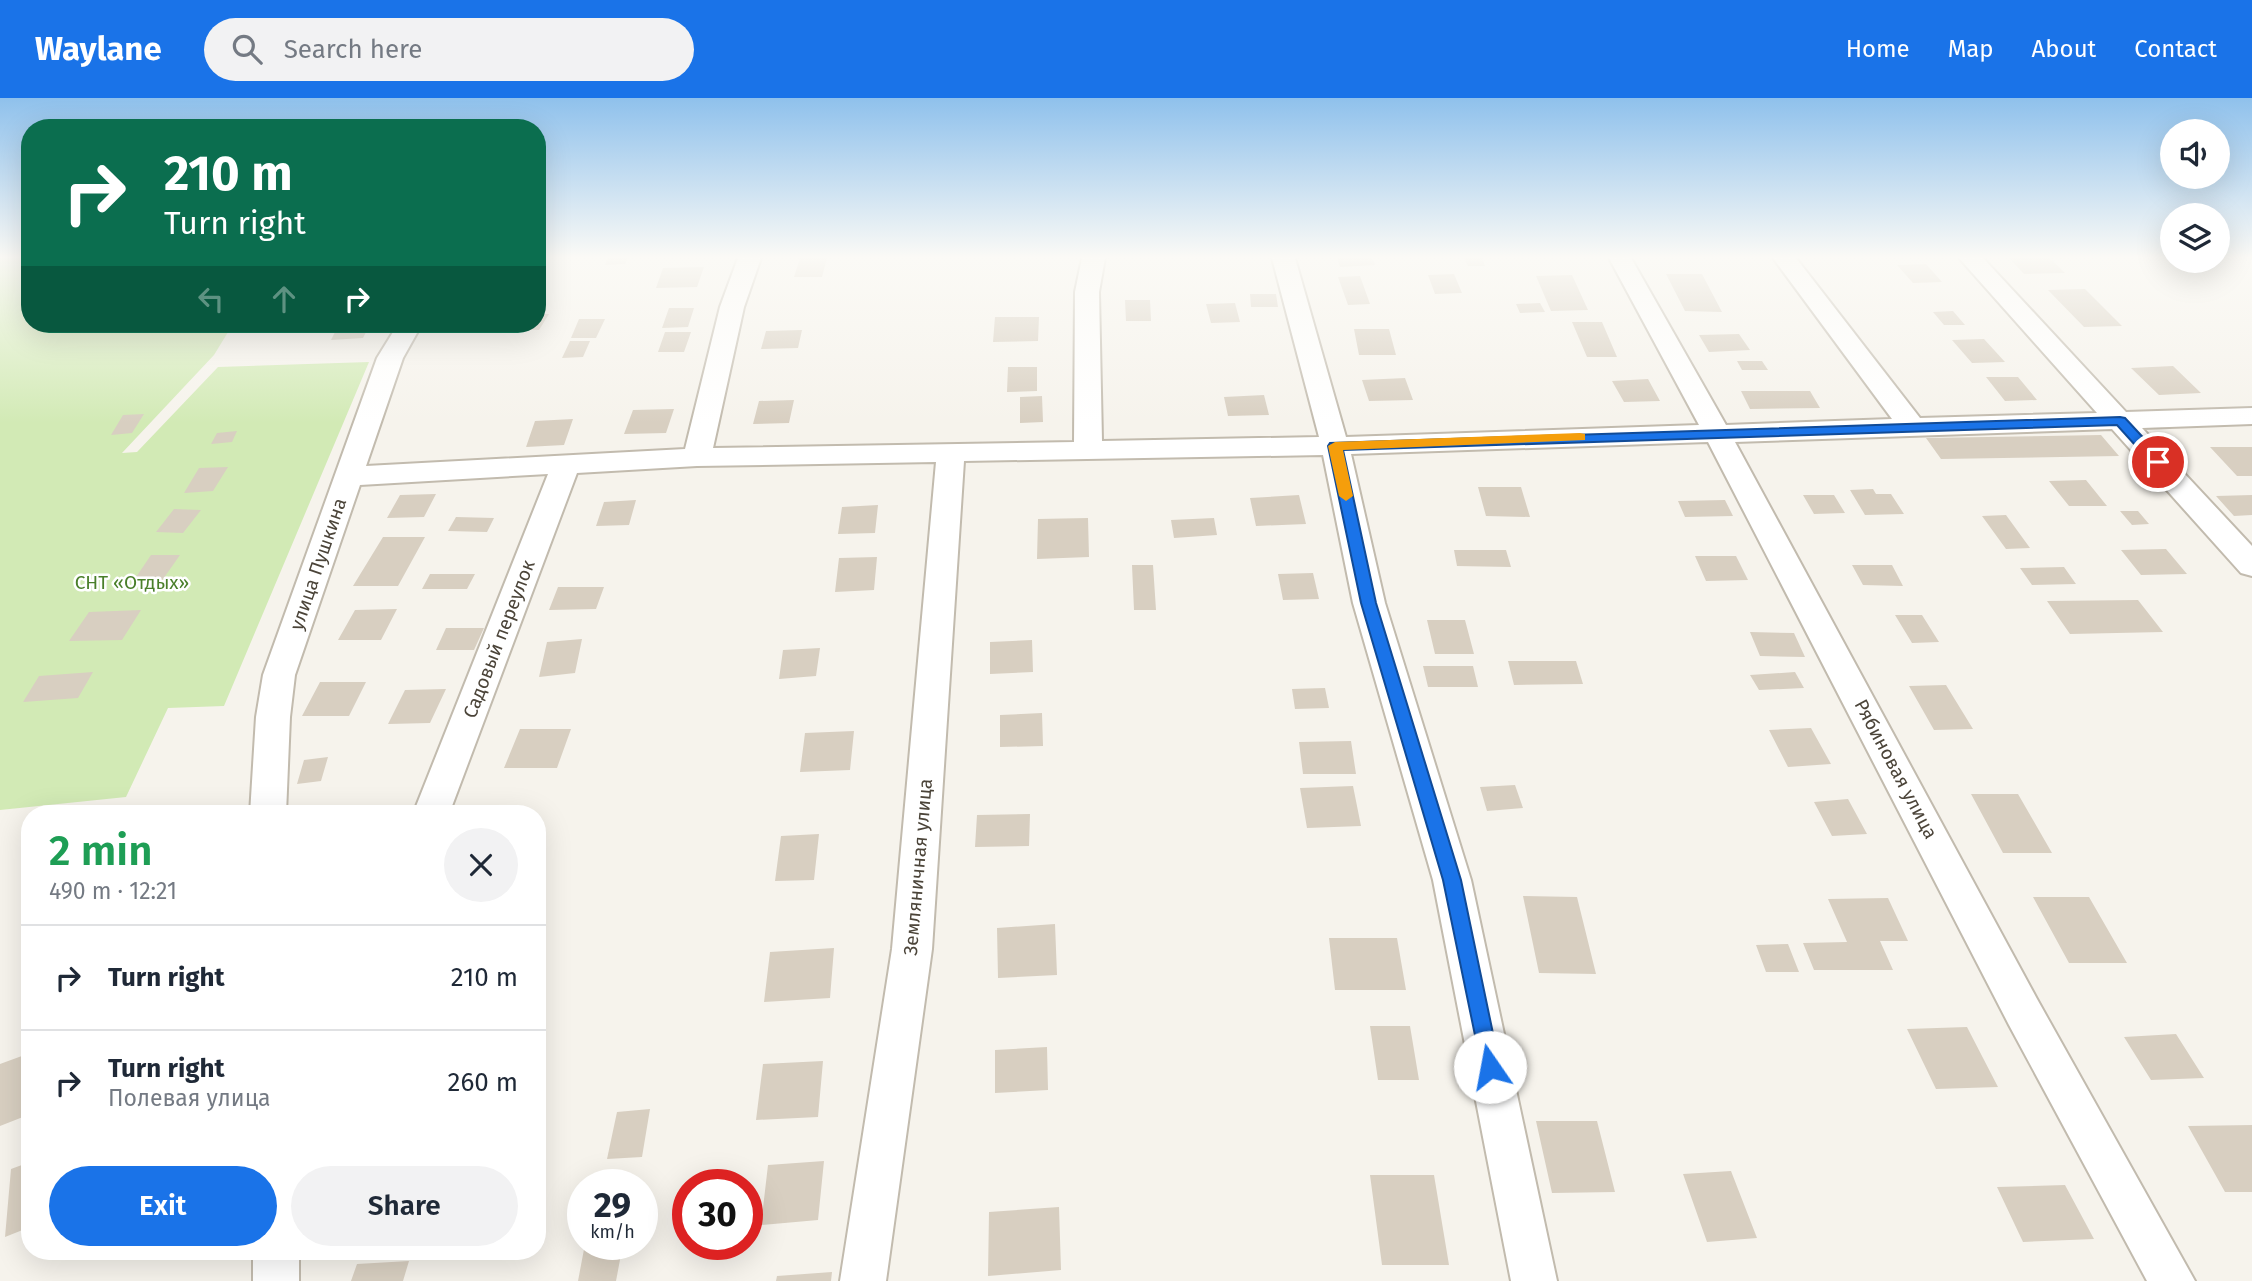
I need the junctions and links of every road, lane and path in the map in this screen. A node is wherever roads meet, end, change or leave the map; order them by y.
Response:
1 (731, 313) edge
2 (1087, 313) edge
3 (1298, 313) edge
4 (1651, 313) edge
5 (1826, 313) edge
6 (2021, 313) edge
7 (405, 333) edge
8 (2252, 416) edge
9 (2120, 421) junction
10 (1913, 428) junction
11 (1717, 432) junction
12 (1335, 446) junction
13 (1088, 449) junction
14 (951, 451) junction
15 (697, 457) junction
16 (566, 464) junction
17 (349, 477) junction
18 (2252, 565) edge
19 (268, 805) edge
20 (434, 805) edge
21 (276, 1260) edge
22 (276, 1281) edge
23 (863, 1281) edge
24 (1534, 1281) edge
25 (2172, 1281) edge

1 - 15 street
2 - 13 street
3 - 12 street
4 - 11 street, Рябиновая улица
5 - 10 street
6 - 9 street
7 - 17 street, улица Пушкина
8 - 9 street
9 - 10 street
9 - 18 street
10 - 11 street
11 - 12 street
11 - 25 street, Рябиновая улица
12 - 13 street
12 - 24 street
13 - 14 street
14 - 15 street
14 - 23 street, Земляничная улица
15 - 16 street
16 - 17 street
16 - 20 street, Садовый переулок
17 - 19 street, улица Пушкина
21 - 22 street

